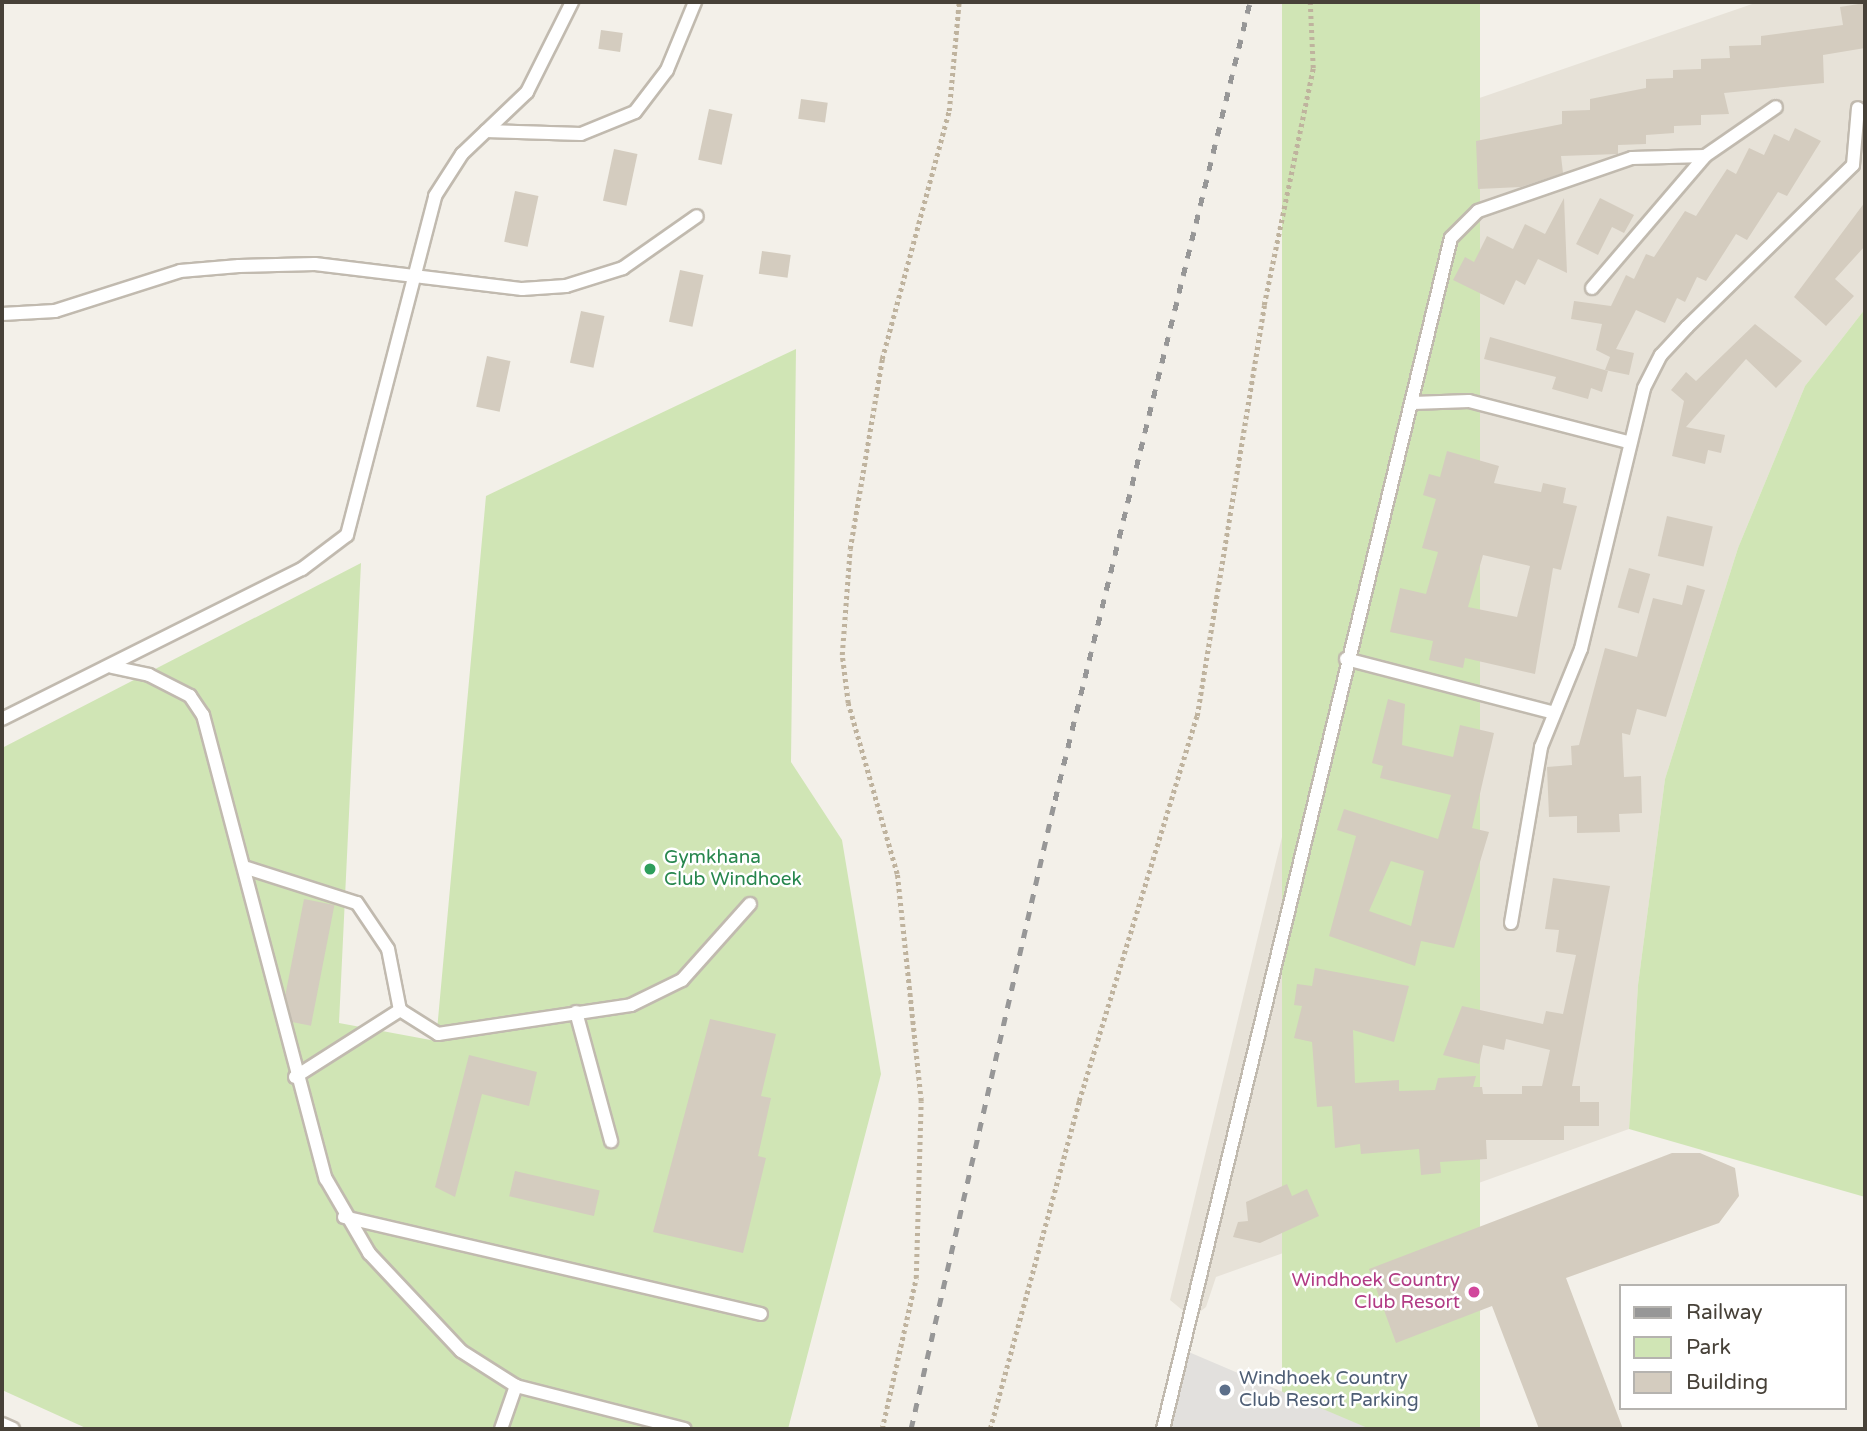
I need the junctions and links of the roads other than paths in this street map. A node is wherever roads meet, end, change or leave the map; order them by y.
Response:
1 (572, 2) edge
2 (695, 2) edge
3 (1776, 107) dead end
4 (1858, 108) dead end
5 (486, 131) junction
6 (1705, 156) junction
7 (697, 216) dead end
8 (409, 279) junction
9 (1592, 288) dead end
10 (2, 314) edge
11 (1413, 403) junction
12 (1627, 442) junction
13 (1346, 659) junction
14 (112, 667) junction
15 (1551, 712) junction
16 (2, 719) edge
17 (247, 868) junction
18 (750, 904) dead end
19 (1511, 923) dead end
20 (400, 1010) junction
21 (576, 1012) junction
22 (295, 1077) junction
23 (611, 1141) dead end
24 (344, 1217) junction
25 (761, 1314) dead end
26 (516, 1386) junction
27 (2, 1424) edge
28 (13, 1429) edge
29 (501, 1429) edge
30 (685, 1429) edge
31 (1163, 1429) edge

1 - 5 lane
2 - 5 lane
3 - 6 lane
4 - 12 lane
5 - 8 lane
6 - 9 lane
6 - 11 lane
7 - 8 lane
8 - 10 lane
8 - 14 lane
11 - 12 lane
11 - 13 lane
12 - 15 lane
13 - 15 lane
13 - 31 lane
14 - 16 lane
14 - 17 lane
15 - 19 lane
17 - 20 lane
17 - 22 lane
18 - 21 lane
20 - 21 lane
20 - 22 lane
21 - 23 lane
22 - 24 lane
24 - 25 lane
24 - 26 lane
26 - 29 lane
26 - 30 lane
27 - 28 lane

